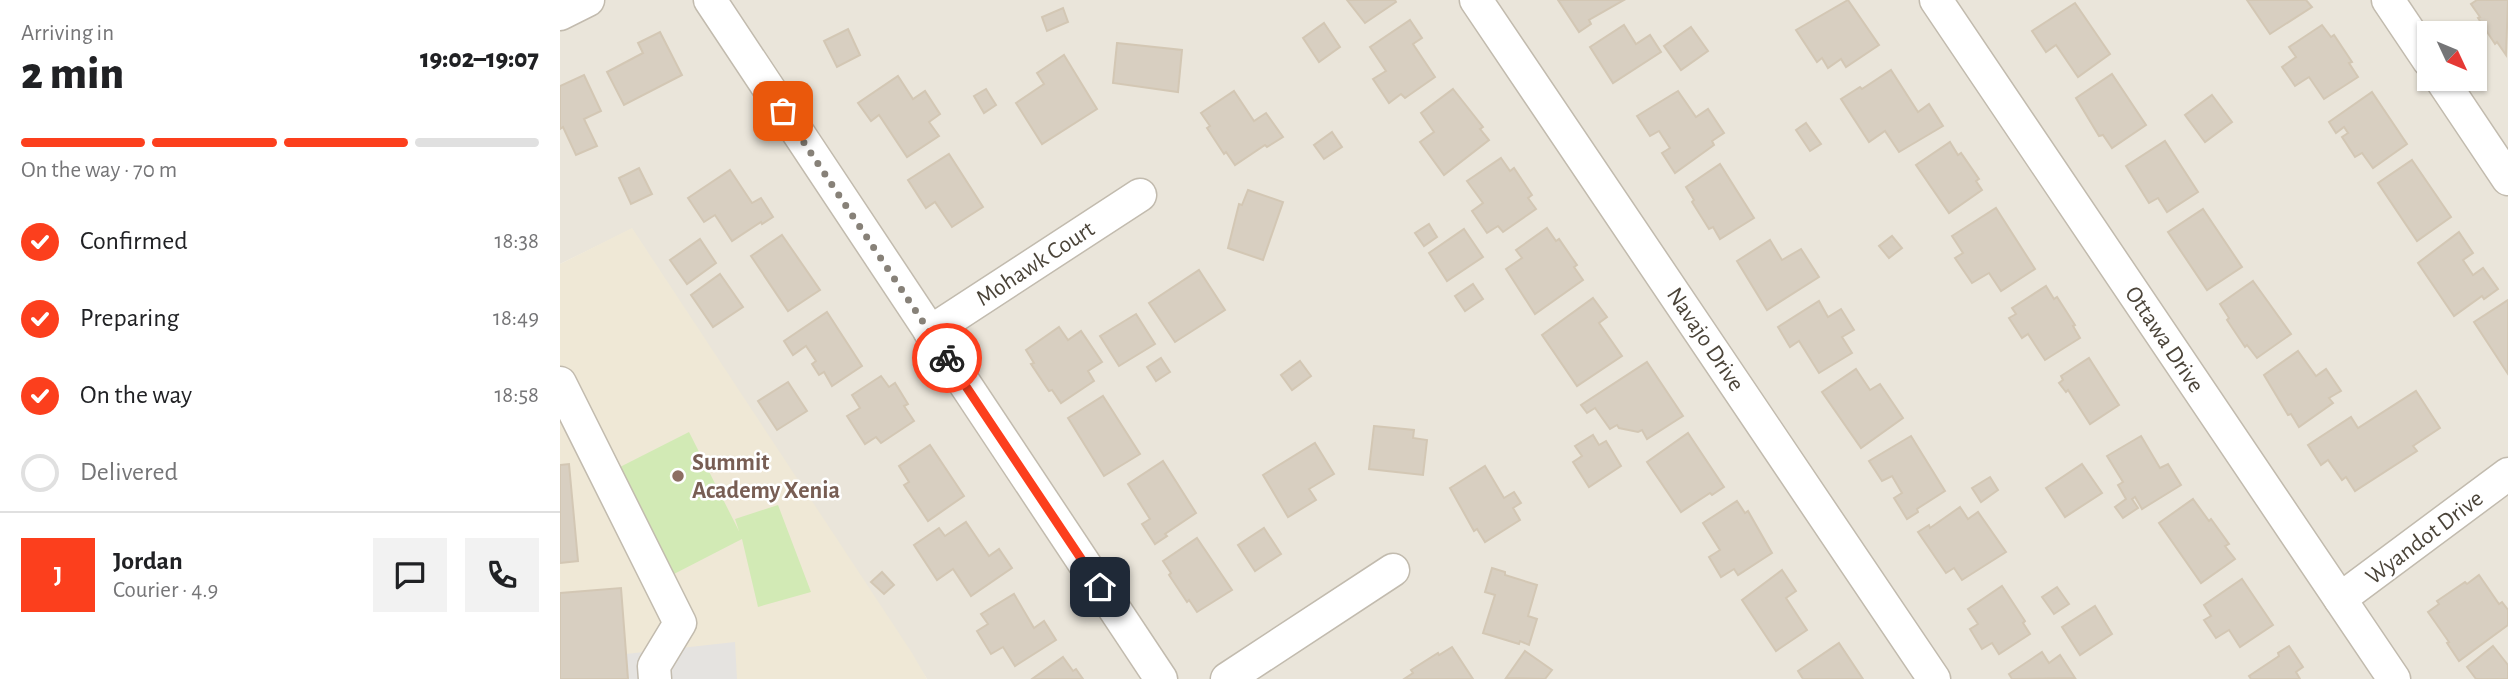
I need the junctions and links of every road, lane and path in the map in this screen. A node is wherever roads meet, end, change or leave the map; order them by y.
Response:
1 (588, 0) edge
2 (710, 0) edge
3 (1476, 0) edge
4 (1936, 0) edge
5 (2388, 0) edge
6 (560, 14) edge
7 (2417, 43) edge
8 (2449, 91) edge
9 (2508, 178) edge
10 (1140, 195) dead end
11 (930, 332) junction
12 (560, 383) edge
13 (2508, 474) edge
14 (1393, 570) dead end
15 (2340, 599) junction
16 (655, 679) edge
17 (1161, 679) edge
18 (1227, 679) edge
19 (1934, 679) edge
20 (2394, 679) edge

1 - 6 street
2 - 11 street
3 - 19 street, Navajo Drive
4 - 15 street, Ottawa Drive
5 - 7 street
8 - 9 street
10 - 11 street, Mohawk Court
11 - 17 street
12 - 16 street
13 - 15 street, Wyandot Drive
14 - 18 street
15 - 20 street, Ottawa Drive

